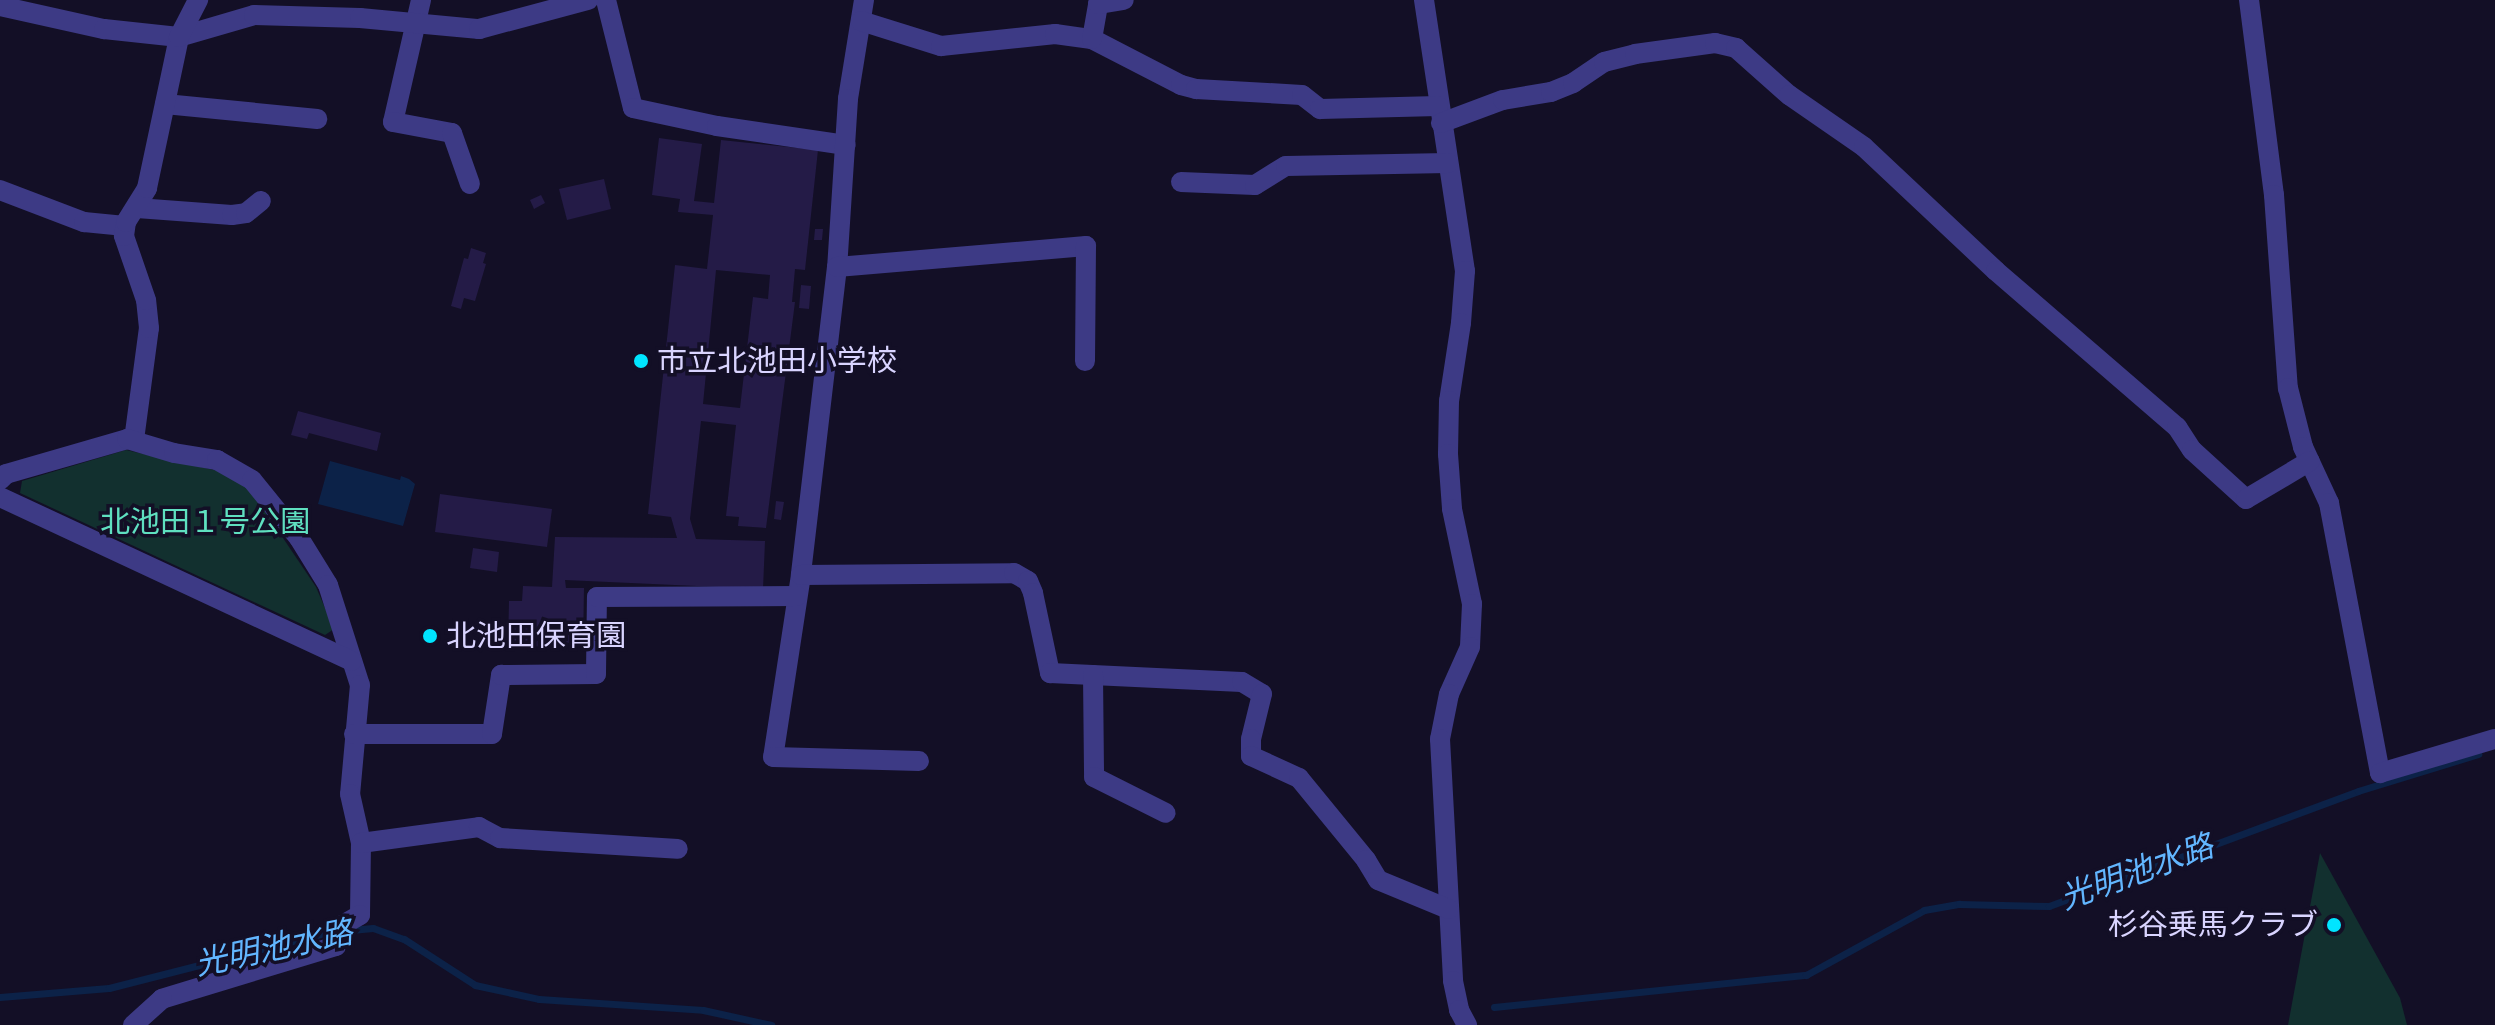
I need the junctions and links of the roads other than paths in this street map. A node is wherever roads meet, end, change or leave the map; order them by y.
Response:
1 (198, 0) edge
2 (421, 0) edge
3 (588, 0) edge
4 (606, 0) edge
5 (864, 0) edge
6 (1124, 0) edge
7 (1424, 0) edge
8 (2249, 0) edge
9 (0, 6) edge
10 (861, 21) junction
11 (414, 23) junction
12 (179, 37) junction
13 (1092, 39) junction
14 (165, 104) junction
15 (1440, 115) junction
16 (317, 119) dead end
17 (846, 145) junction
18 (1448, 163) junction
19 (1181, 182) dead end
20 (470, 184) dead end
21 (0, 190) edge
22 (261, 201) dead end
23 (131, 217) junction
24 (837, 267) junction
25 (1085, 361) dead end
26 (134, 440) junction
27 (2310, 461) junction
28 (0, 480) edge
29 (0, 497) edge
30 (801, 575) junction
31 (797, 596) junction
32 (352, 661) junction
33 (1093, 675) junction
34 (354, 734) junction
35 (2495, 739) edge
36 (919, 761) dead end
37 (1166, 813) dead end
38 (361, 843) junction
39 (678, 849) dead end
40 (1448, 909) junction
41 (133, 1025) edge
42 (1467, 1025) edge

1 - 12 street
2 - 11 street
3 - 11 street
4 - 17 street
5 - 10 street
6 - 13 street
7 - 15 street
8 - 27 street
9 - 12 street
10 - 13 street
10 - 17 street
11 - 12 street
11 - 20 street
12 - 14 street
13 - 15 street
14 - 16 street
14 - 23 street
15 - 18 street
15 - 27 street
17 - 24 street
18 - 19 street
18 - 40 street
21 - 23 street
22 - 23 street
23 - 26 street
24 - 25 street
24 - 30 street
26 - 28 street
26 - 32 street
27 - 35 street
29 - 32 street
30 - 31 street
30 - 33 street
31 - 34 street
31 - 36 street
32 - 34 street
33 - 37 street
33 - 40 street
34 - 38 street
38 - 39 street
38 - 41 street
40 - 42 street

